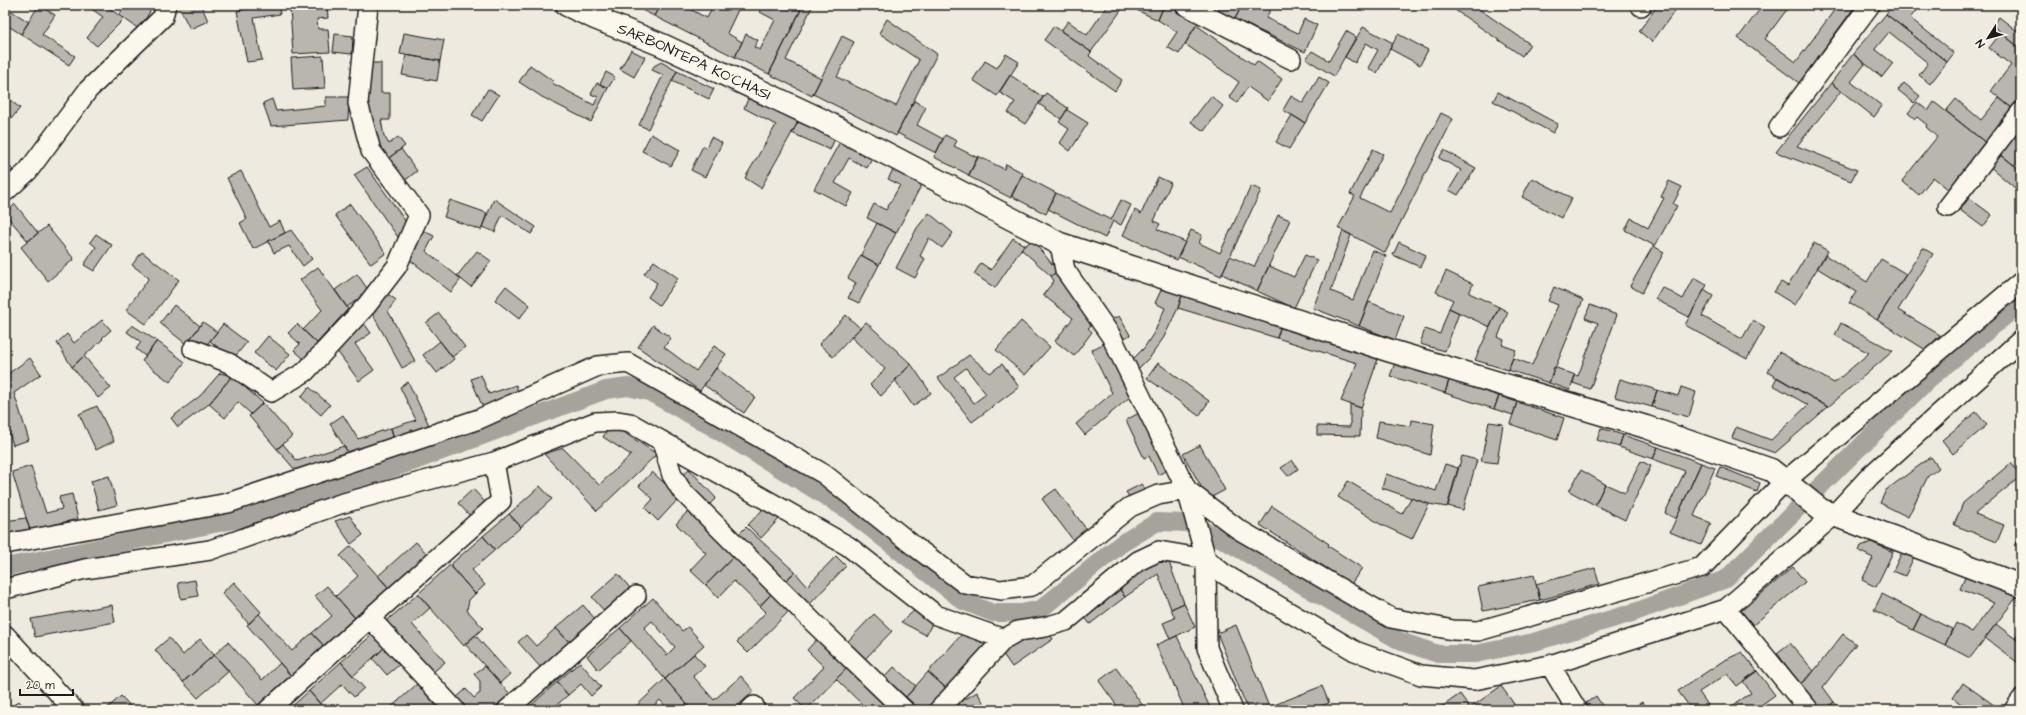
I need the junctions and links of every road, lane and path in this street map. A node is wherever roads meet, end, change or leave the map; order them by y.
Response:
1 (166, 5) edge
2 (368, 5) edge
3 (567, 5) edge
4 (1185, 5) edge
5 (1870, 5) edge
6 (600, 12) edge
7 (1291, 58) dead end
8 (2021, 112) edge
9 (1779, 127) dead end
10 (5, 192) edge
11 (1948, 207) dead end
12 (1060, 244) junction
13 (2021, 282) edge
14 (2021, 340) edge
15 (193, 349) dead end
16 (662, 441) junction
17 (494, 462) junction
18 (1787, 485) junction
19 (1189, 498) junction
20 (1827, 512) junction
21 (5, 544) edge
22 (1206, 559) junction
23 (2021, 586) edge
24 (5, 589) edge
25 (636, 596) dead end
26 (1726, 610) junction
27 (370, 618) junction
28 (5, 635) edge
29 (1004, 639) junction
30 (1550, 665) junction
31 (2021, 700) edge
32 (943, 708) edge
33 (74, 710) edge
34 (268, 710) edge
35 (455, 710) edge
36 (506, 710) edge
37 (904, 710) edge
38 (1233, 710) edge
39 (1577, 710) edge
40 (1810, 710) edge
41 (2014, 710) edge

1 - 10 street
2 - 15 street
3 - 6 street, SARBONTEPA KO'CHASI
4 - 7 street
5 - 9 street
6 - 12 street, SARBONTEPA KO'CHASI
8 - 11 street
12 - 18 street, SARBONTEPA KO'CHASI
12 - 19 street
13 - 18 street
14 - 20 street
16 - 17 street
16 - 29 street
16 - 37 street
17 - 24 street
17 - 27 street
18 - 19 street
18 - 20 street, SARBONTEPA KO'CHASI
19 - 21 street
19 - 22 street
20 - 23 street, SARBONTEPA KO'CHASI
20 - 26 street
22 - 29 street
22 - 30 street
22 - 38 street
25 - 36 street
26 - 30 street
26 - 40 street
27 - 34 street
27 - 35 street
28 - 33 street
29 - 32 street
30 - 39 street
31 - 41 street

